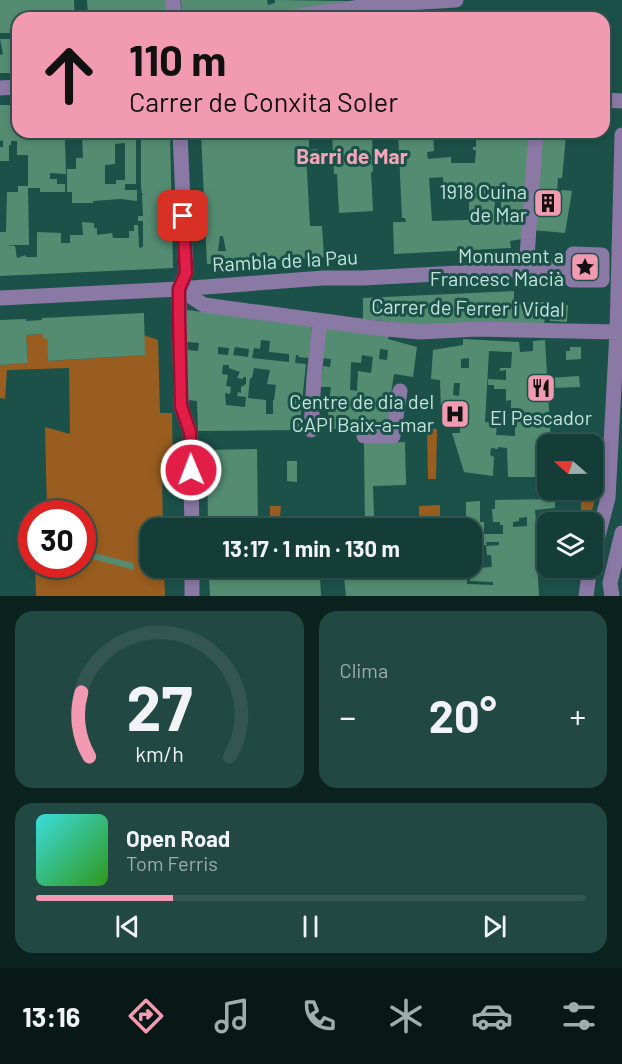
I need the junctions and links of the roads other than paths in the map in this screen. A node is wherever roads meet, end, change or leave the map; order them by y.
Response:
1 (456, 0) edge
2 (376, 9) edge
3 (345, 12) edge
4 (622, 135) edge
5 (180, 138) edge
6 (536, 138) edge
7 (618, 267) junction
8 (526, 270) junction
9 (179, 289) junction
10 (0, 298) edge
11 (320, 321) junction
12 (617, 332) junction
13 (400, 391) dead end
14 (311, 430) dead end
15 (364, 436) dead end
16 (603, 517) edge
17 (192, 518) edge
18 (622, 533) edge
19 (192, 578) edge
20 (588, 578) edge
21 (192, 596) edge
22 (586, 596) edge
23 (612, 596) edge

1 - 2 street
2 - 3 street
4 - 7 street
5 - 9 street
6 - 8 street
7 - 8 street, Rambla de la Pau
7 - 12 street
8 - 9 street, Rambla de la Pau
9 - 10 street, Rambla de la Pau
9 - 11 street, Carrer de Ferrer i Vidal
9 - 17 street
11 - 12 street, Carrer de Ferrer i Vidal
11 - 14 street
12 - 16 street
13 - 15 street
18 - 23 street
19 - 21 street
20 - 22 street

